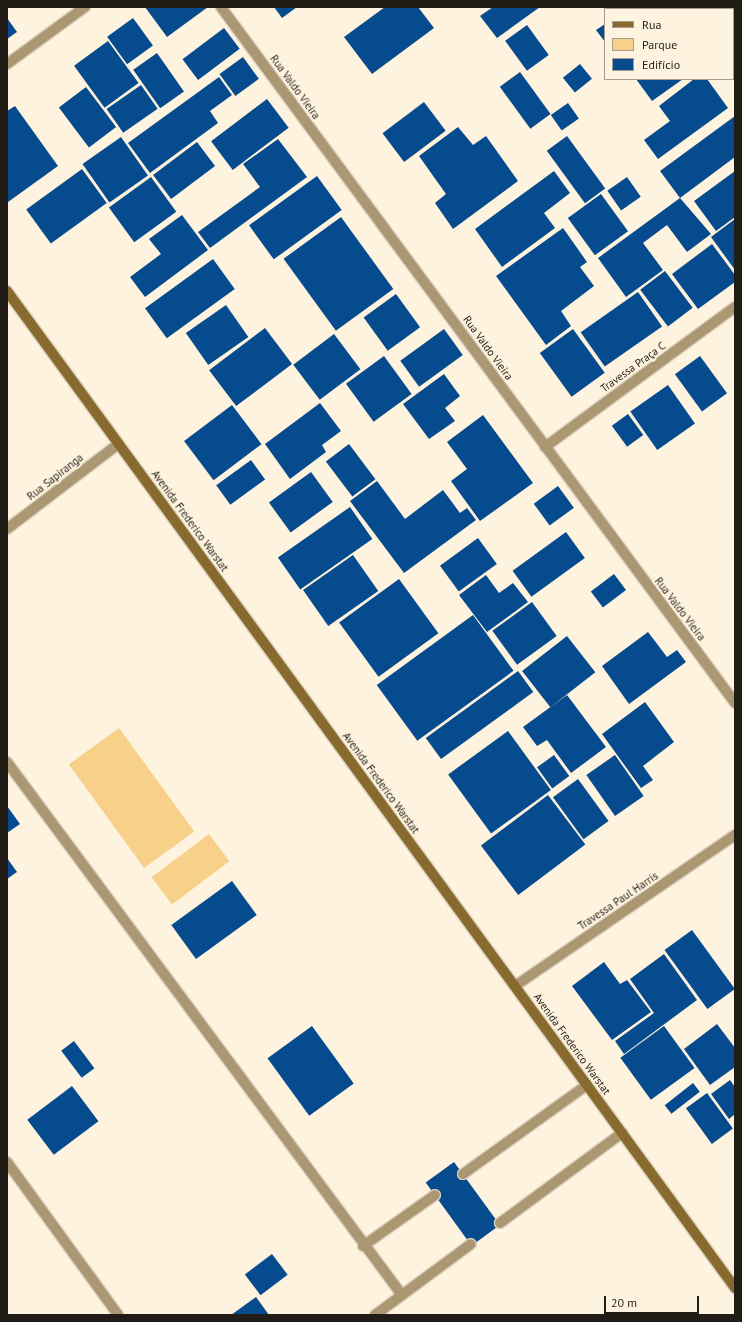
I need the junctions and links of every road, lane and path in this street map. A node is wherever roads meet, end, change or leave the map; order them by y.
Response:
1 (85, 7) edge
2 (222, 7) edge
3 (7, 64) edge
4 (7, 292) edge
5 (735, 307) edge
6 (118, 444) junction
7 (545, 447) junction
8 (7, 529) edge
9 (735, 703) edge
10 (7, 762) edge
11 (735, 835) edge
12 (514, 986) junction
13 (587, 1085) junction
14 (622, 1134) junction
15 (7, 1162) edge
16 (463, 1174) dead end
17 (435, 1195) dead end
18 (500, 1223) dead end
19 (471, 1244) dead end
20 (363, 1246) junction
21 (735, 1288) edge
22 (402, 1295) junction
23 (118, 1315) edge
24 (375, 1315) edge

1 - 3 street
2 - 7 street, Rua Valdo Vieira
4 - 6 street, Avenida Frederico Warstat
5 - 7 street, Travessa Praça C
6 - 8 street, Rua Sapiranga
6 - 12 street, Avenida Frederico Warstat
7 - 9 street, Rua Valdo Vieira
10 - 20 street
11 - 12 street, Travessa Paul Harris
12 - 13 street, Avenida Frederico Warstat
13 - 14 street, Avenida Frederico Warstat
13 - 16 street
14 - 18 street
14 - 21 street, Avenida Frederico Warstat
15 - 23 street
17 - 20 street
19 - 22 street
20 - 22 street
22 - 24 street

